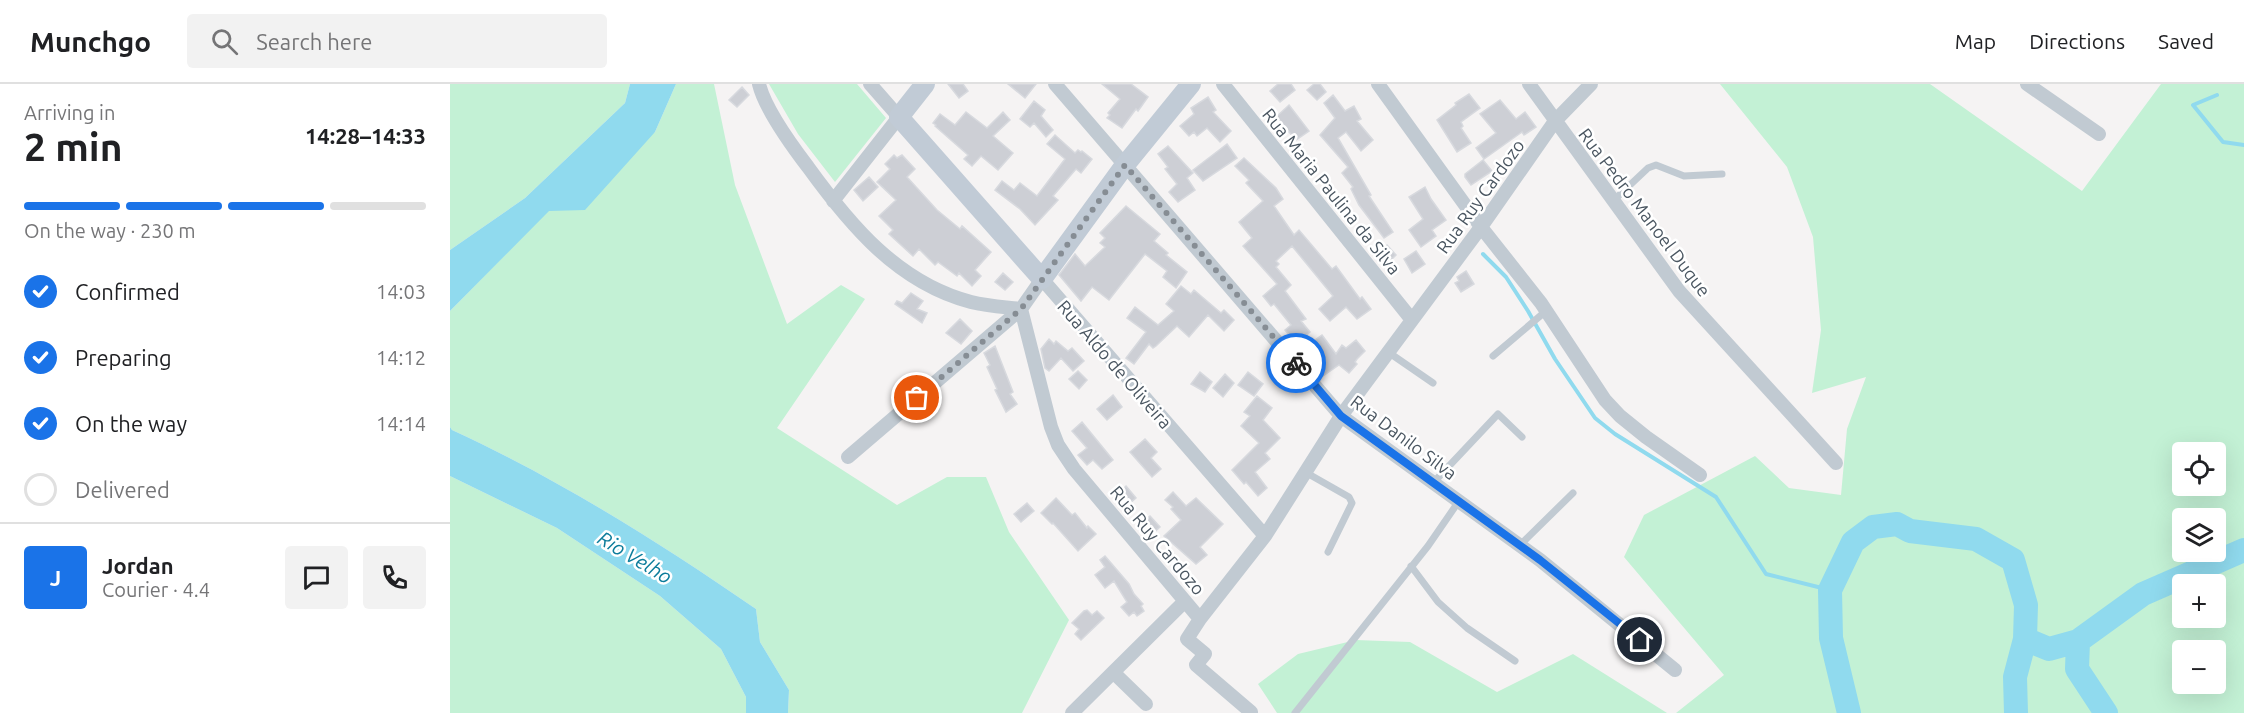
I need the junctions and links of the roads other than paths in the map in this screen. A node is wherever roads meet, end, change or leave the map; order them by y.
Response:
1 (759, 84) edge
2 (870, 84) edge
3 (925, 84) edge
4 (1055, 84) edge
5 (1191, 84) edge
6 (1223, 84) edge
7 (1378, 84) edge
8 (1529, 84) edge
9 (1591, 84) edge
10 (2027, 84) edge
11 (899, 117) junction
12 (1555, 121) junction
13 (2099, 134) dead end
14 (1125, 165) junction
15 (1722, 174) dead end
16 (833, 201) junction
17 (1613, 201) junction
18 (1481, 227) junction
19 (1042, 279) junction
20 (1021, 309) junction
21 (1543, 314) junction
22 (1412, 320) junction
23 (1388, 352) junction
24 (1493, 356) dead end
25 (1433, 383) dead end
26 (1341, 416) junction
27 (1522, 437) dead end
28 (848, 457) dead end
29 (1836, 463) dead end
30 (1305, 472) junction
31 (1700, 475) dead end
32 (1433, 483) junction
33 (1573, 493) dead end
34 (1459, 501) junction
35 (1265, 537) junction
36 (1520, 545) junction
37 (1328, 552) dead end
38 (1411, 566) junction
39 (1185, 601) junction
40 (1200, 619) junction
41 (1515, 661) dead end
42 (1675, 670) dead end
43 (1114, 673) junction
44 (1146, 704) dead end
45 (1251, 712) edge
46 (1072, 713) edge
47 (1295, 713) edge

1 - 16 street
2 - 11 street, Rua Aldo de Oliveira
3 - 11 street
4 - 14 street, Rua Danilo Silva
5 - 14 street
6 - 22 street, Rua Maria Paulina da Silva
7 - 18 street
8 - 12 street, Rua Pedro Manoel Duque
9 - 12 street, Rua Ruy Cardozo
10 - 13 street
11 - 16 street
11 - 19 street, Rua Aldo de Oliveira
12 - 17 street, Rua Pedro Manoel Duque
12 - 18 street, Rua Ruy Cardozo
14 - 19 street
14 - 26 street, Rua Danilo Silva
15 - 17 lane
16 - 20 street
17 - 29 street, Rua Pedro Manoel Duque
18 - 21 street
18 - 22 street, Rua Ruy Cardozo
19 - 20 street
19 - 35 street, Rua Aldo de Oliveira
20 - 28 street
20 - 39 street, Rua Ruy Cardozo
21 - 24 lane
21 - 31 street
22 - 23 street, Rua Ruy Cardozo
23 - 25 lane
23 - 26 street, Rua Ruy Cardozo
26 - 30 street, Rua Ruy Cardozo
26 - 32 street, Rua Danilo Silva
27 - 32 lane
30 - 35 street, Rua Ruy Cardozo
30 - 37 lane
32 - 34 street, Rua Danilo Silva
33 - 36 lane
34 - 36 street, Rua Danilo Silva
34 - 38 lane
35 - 40 street, Rua Ruy Cardozo
36 - 42 street, Rua Danilo Silva
38 - 41 lane
38 - 47 lane
39 - 40 street, Rua Ruy Cardozo
39 - 43 street
40 - 45 street
43 - 44 street
43 - 46 street

